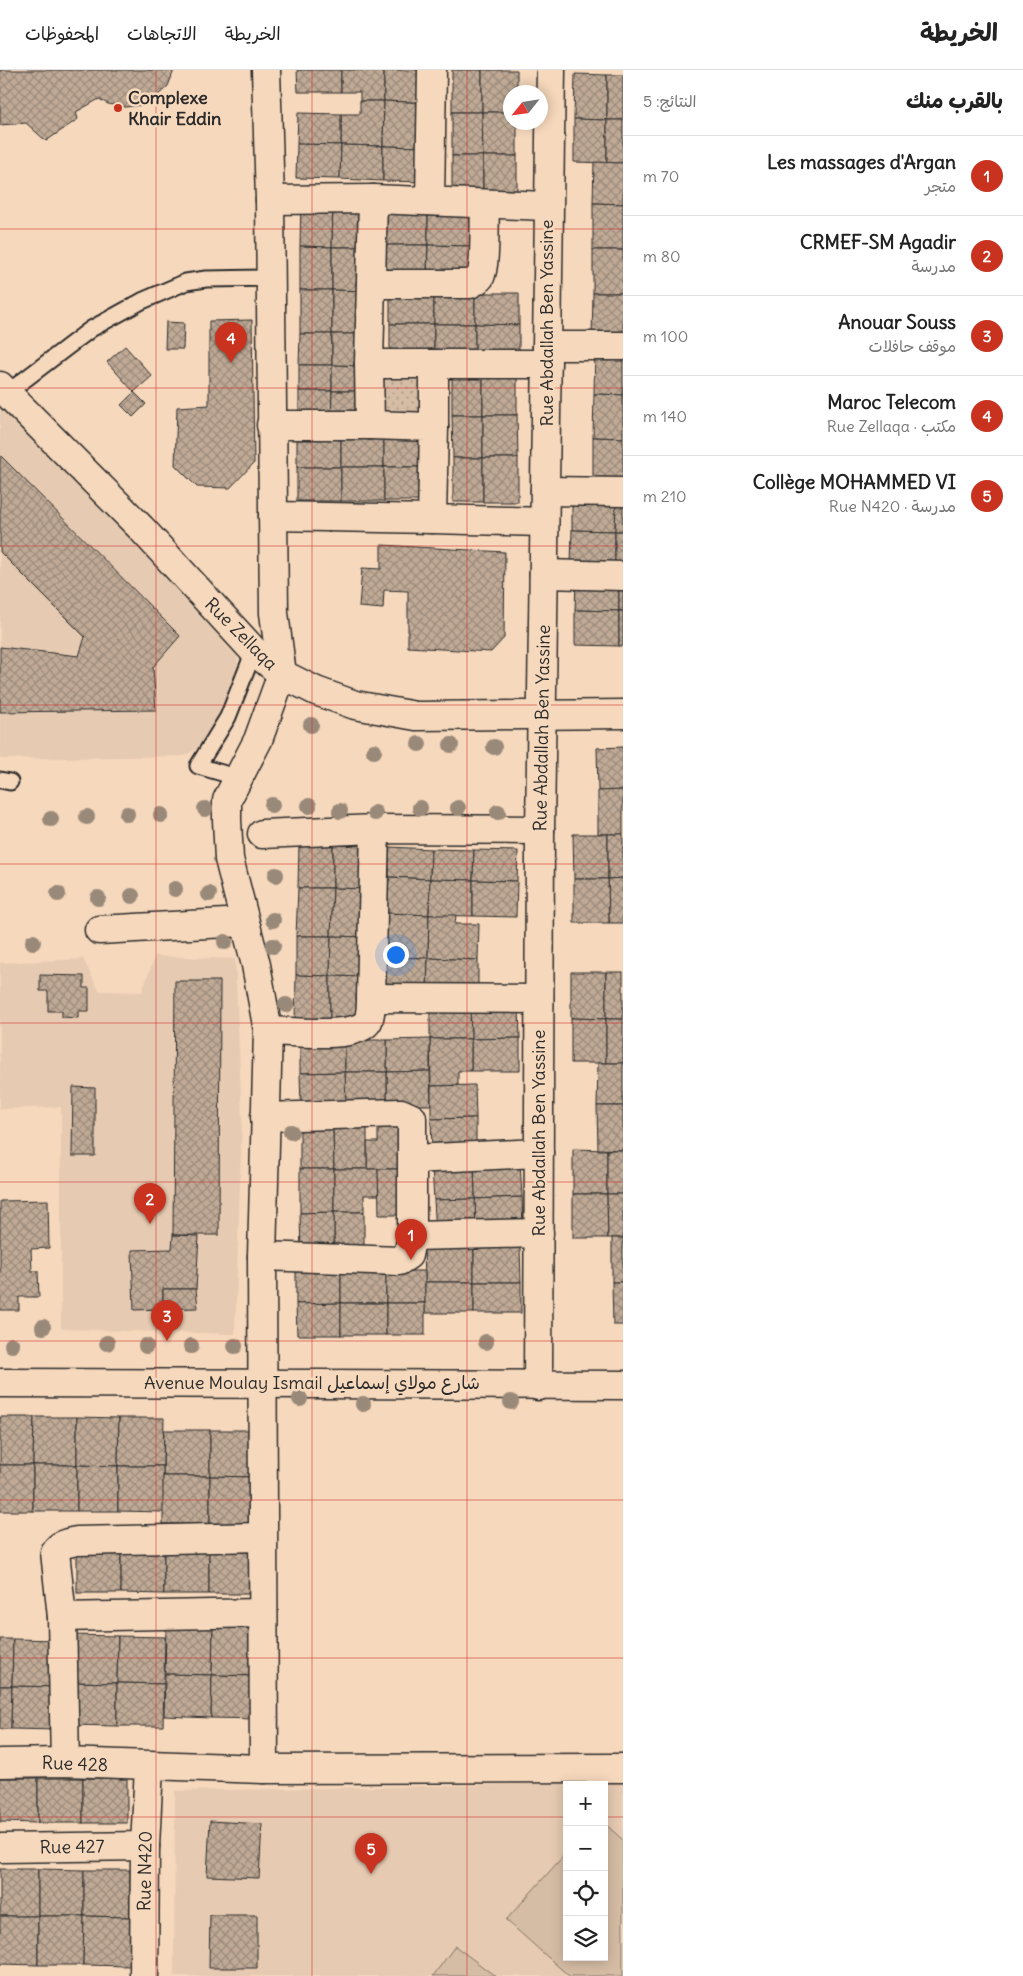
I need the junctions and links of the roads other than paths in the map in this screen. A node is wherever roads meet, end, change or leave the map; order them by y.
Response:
1 (266, 70) edge
2 (432, 70) edge
3 (551, 70) edge
4 (373, 199) junction
5 (270, 200) junction
6 (430, 201) junction
7 (485, 205) junction
8 (547, 206) junction
9 (270, 278) junction
10 (371, 284) junction
11 (623, 346) edge
12 (547, 355) junction
13 (369, 364) junction
14 (434, 364) junction
15 (4, 390) edge
16 (271, 425) junction
17 (370, 425) junction
18 (434, 427) junction
19 (546, 491) junction
20 (623, 492) edge
21 (273, 516) junction
22 (432, 519) junction
23 (544, 522) junction
24 (544, 574) junction
25 (623, 576) edge
26 (254, 651) junction
27 (282, 674) junction
28 (623, 714) edge
29 (542, 716) junction
30 (239, 778) junction
31 (375, 829) junction
32 (540, 830) junction
33 (262, 834) dead end
34 (244, 922) junction
35 (99, 930) dead end
36 (371, 998) junction
37 (539, 999) junction
38 (268, 1030) junction
39 (265, 1116) junction
40 (539, 1153) junction
41 (413, 1159) junction
42 (539, 1233) junction
43 (412, 1236) junction
44 (262, 1256) junction
45 (0, 1383) edge
46 (262, 1383) junction
47 (623, 1385) edge
48 (538, 1386) junction
49 (262, 1537) junction
50 (262, 1613) junction
51 (62, 1618) junction
52 (65, 1762) junction
53 (0, 1763) edge
54 (149, 1767) junction
55 (623, 1768) edge
56 (264, 1769) junction
57 (145, 1846) junction
58 (0, 1848) edge
59 (144, 1976) edge

1 - 5 street
2 - 6 street
3 - 8 street, Rue Abdallah Ben Yassine
4 - 5 street
4 - 6 street
4 - 10 street
5 - 9 street
6 - 7 street
7 - 8 street
7 - 10 street
8 - 12 street, Rue Abdallah Ben Yassine
9 - 15 lane
9 - 16 street
10 - 13 street
11 - 12 street
12 - 14 street
12 - 19 street, Rue Abdallah Ben Yassine
13 - 14 street
13 - 17 street
14 - 18 street
15 - 26 street, Rue Zellaqa
16 - 17 street
16 - 21 street
17 - 18 street
18 - 22 street
19 - 20 street
19 - 23 street, Rue Abdallah Ben Yassine
21 - 22 street
21 - 27 street
22 - 23 street
23 - 24 street, Rue Abdallah Ben Yassine
24 - 25 street
24 - 29 street, Rue Abdallah Ben Yassine
26 - 27 street, Rue Zellaqa
26 - 30 lane
27 - 29 street, Rue Zellaqa
27 - 30 street
28 - 29 street, Rue Zellaqa
29 - 32 street, Rue Abdallah Ben Yassine
30 - 34 street
31 - 32 street
31 - 33 street
31 - 36 street
32 - 37 street, Rue Abdallah Ben Yassine
34 - 35 street
34 - 38 street
36 - 37 street
36 - 38 street
37 - 40 street, Rue Abdallah Ben Yassine
38 - 39 street
39 - 41 street
39 - 44 street
40 - 41 street
40 - 42 street, Rue Abdallah Ben Yassine
41 - 43 street
42 - 43 street
42 - 48 street, Rue Abdallah Ben Yassine
43 - 44 street
44 - 46 street
45 - 46 street, Avenue Moulay Ismail شارع مولاي إسماعيل
46 - 48 street, Avenue Moulay Ismail شارع مولاي إسماعيل
46 - 49 street
47 - 48 street, Avenue Moulay Ismail شارع مولاي إسماعيل
49 - 50 street
49 - 51 street
50 - 51 street
50 - 56 street
51 - 52 street
52 - 53 street, Rue 428
52 - 54 street, Rue 428
54 - 56 street, Rue 428
54 - 57 street, Rue N420
55 - 56 street, Rue 428
57 - 58 street, Rue 427
57 - 59 street, Rue N420

